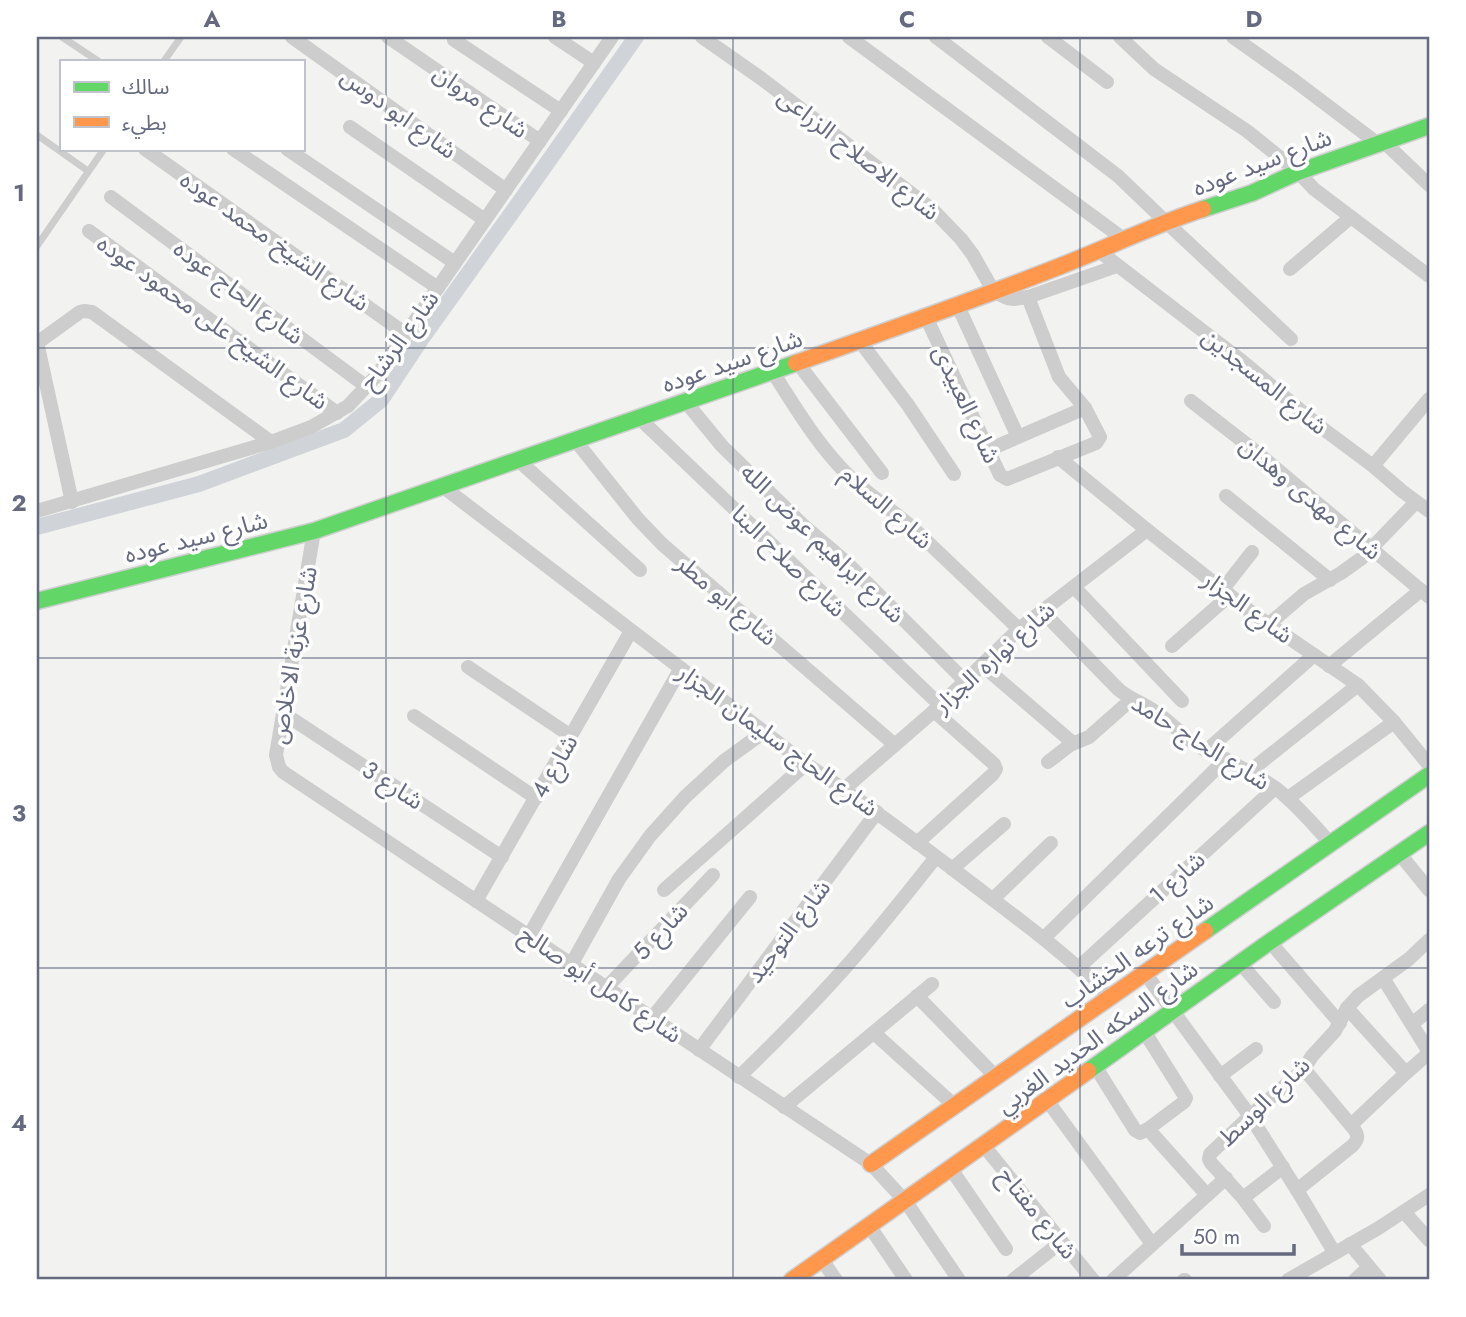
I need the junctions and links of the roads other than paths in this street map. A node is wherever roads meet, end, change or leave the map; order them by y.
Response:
1 (62, 37) edge
2 (181, 37) edge
3 (292, 37) edge
4 (388, 37) edge
5 (555, 37) edge
6 (612, 37) edge
7 (702, 37) edge
8 (849, 37) edge
9 (936, 37) edge
10 (1048, 37) edge
11 (1120, 37) edge
12 (1233, 37) edge
13 (454, 40) dead end
14 (96, 60) edge
15 (165, 60) edge
16 (594, 63) junction
17 (1107, 82) dead end
18 (561, 111) junction
19 (1429, 126) edge
20 (350, 127) dead end
21 (37, 135) edge
22 (540, 141) junction
23 (1380, 142) junction
24 (103, 150) edge
25 (146, 150) edge
26 (234, 150) edge
27 (288, 150) edge
28 (88, 171) junction
29 (1298, 172) junction
30 (1429, 185) edge
31 (506, 190) junction
32 (111, 197) dead end
33 (1351, 217) junction
34 (485, 220) junction
35 (1164, 221) junction
36 (89, 231) dead end
37 (1125, 240) junction
38 (37, 246) edge
39 (1099, 251) junction
40 (455, 263) junction
41 (1118, 265) junction
42 (1290, 269) dead end
43 (1429, 276) edge
44 (438, 288) junction
45 (994, 292) junction
46 (1027, 298) junction
47 (958, 306) junction
48 (926, 317) junction
49 (406, 334) junction
50 (1291, 339) dead end
51 (859, 341) junction
52 (37, 342) edge
53 (797, 362) junction
54 (772, 371) junction
55 (367, 387) junction
56 (1429, 399) edge
57 (685, 401) junction
58 (1191, 401) dead end
59 (1085, 408) junction
60 (337, 413) junction
61 (639, 417) junction
62 (1018, 437) junction
63 (575, 440) junction
64 (271, 442) junction
65 (988, 450) junction
66 (1058, 457) junction
67 (518, 460) junction
68 (1373, 466) junction
69 (882, 473) dead end
70 (954, 474) dead end
71 (442, 486) junction
72 (1226, 496) dead end
73 (72, 502) junction
74 (1416, 502) junction
75 (37, 511) edge
76 (1429, 511) edge
77 (1147, 530) junction
78 (314, 531) junction
79 (1372, 549) junction
80 (1252, 552) dead end
81 (640, 570) dead end
82 (1330, 580) junction
83 (1074, 587) junction
84 (1226, 592) junction
85 (1425, 594) edge
86 (37, 601) edge
87 (1042, 611) junction
88 (1269, 624) junction
89 (1019, 629) junction
90 (631, 631) junction
91 (1172, 646) dead end
92 (1314, 655) junction
93 (982, 665) junction
94 (1329, 666) junction
95 (468, 667) dead end
96 (681, 668) junction
97 (965, 681) junction
98 (1358, 685) junction
99 (1132, 699) junction
100 (1182, 701) dead end
101 (937, 708) junction
102 (284, 713) junction
103 (414, 716) dead end
104 (1394, 722) junction
105 (764, 732) junction
106 (571, 736) junction
107 (1073, 743) junction
108 (895, 745) junction
109 (1206, 751) junction
110 (1226, 759) junction
111 (1048, 762) dead end
112 (806, 764) junction
113 (1429, 765) edge
114 (1250, 771) junction
115 (1429, 775) edge
116 (288, 776) joint
117 (1275, 788) junction
118 (844, 789) junction
119 (536, 798) junction
120 (1288, 798) junction
121 (877, 812) junction
122 (1004, 824) dead end
123 (1429, 833) edge
124 (917, 843) junction
125 (1051, 843) dead end
126 (1331, 844) junction
127 (1399, 853) junction
128 (502, 857) junction
129 (936, 857) junction
130 (952, 869) junction
131 (713, 875) dead end
132 (664, 890) dead end
133 (1429, 890) edge
134 (750, 897) dead end
135 (993, 900) junction
136 (476, 901) junction
137 (529, 936) junction
138 (1044, 938) junction
139 (1270, 942) junction
140 (1427, 948) edge
141 (1240, 962) junction
142 (571, 965) junction
143 (1079, 967) junction
144 (1145, 973) junction
145 (1383, 978) junction
146 (932, 985) dead end
147 (606, 988) junction
148 (917, 996) junction
149 (1110, 998) junction
150 (1274, 1002) dead end
151 (1347, 1008) junction
152 (1429, 1010) edge
153 (1173, 1011) junction
154 (652, 1018) junction
155 (1340, 1023) junction
156 (1412, 1024) junction
157 (1144, 1031) junction
158 (874, 1032) junction
159 (1256, 1049) dead end
160 (699, 1050) junction
161 (1429, 1052) edge
162 (1095, 1066) junction
163 (1304, 1069) junction
164 (1406, 1073) junction
165 (1220, 1076) junction
166 (740, 1077) junction
167 (996, 1077) junction
168 (1047, 1100) junction
169 (955, 1106) junction
170 (784, 1107) junction
171 (1250, 1116) junction
172 (1351, 1125) junction
173 (1148, 1129) junction
174 (984, 1146) junction
175 (871, 1164) junction
176 (1283, 1167) junction
177 (951, 1169) junction
178 (1226, 1178) junction
179 (1297, 1189) junction
180 (1207, 1195) junction
181 (1429, 1195) edge
182 (1243, 1198) junction
183 (906, 1202) junction
184 (1404, 1212) junction
185 (1264, 1226) dead end
186 (870, 1227) junction
187 (1429, 1240) edge
188 (1061, 1242) junction
189 (1152, 1244) junction
190 (1350, 1244) junction
191 (1006, 1250) dead end
192 (1334, 1252) junction
193 (822, 1260) junction
194 (1369, 1267) junction
195 (1123, 1277) edge
196 (792, 1280) edge
197 (836, 1280) edge
198 (906, 1280) edge
199 (959, 1280) edge
200 (1013, 1280) edge
201 (1093, 1280) edge
202 (1288, 1280) edge
203 (1355, 1280) edge
204 (1380, 1280) edge

1 - 14 lane
2 - 15 lane
3 - 31 street, شارع ابو دوس
4 - 22 street, شارع مروان
5 - 16 street
6 - 16 street, شارع الرشاح
7 - 45 street, شارع الاصلاح الزراعى
8 - 37 street
9 - 35 street
10 - 17 street
11 - 29 street
12 - 23 street
13 - 18 street
16 - 18 street, شارع الرشاح
18 - 22 street, شارع الرشاح
19 - 23 street, شارع سيد عوده
20 - 34 street
21 - 28 lane
22 - 31 street, شارع الرشاح
23 - 29 street, شارع سيد عوده
23 - 30 street
24 - 28 lane
25 - 49 street, شارع الشيخ محمد عوده
26 - 44 street
27 - 40 street
28 - 38 lane
29 - 33 street
29 - 35 street, شارع سيد عوده
31 - 34 street, شارع الرشاح
32 - 55 street, شارع الحاج عوده
33 - 42 street
33 - 43 street
34 - 40 street, شارع الرشاح
35 - 37 street, شارع سيد عوده
35 - 50 street
36 - 60 street, شارع الشيخ على محمود عوده
37 - 39 street, شارع سيد عوده
39 - 41 street, شارع المسجدين
39 - 45 street, شارع سيد عوده
40 - 44 street, شارع الرشاح
41 - 46 street
41 - 68 street, شارع المسجدين
44 - 49 street, شارع الرشاح
45 - 46 street
45 - 47 street, شارع سيد عوده
46 - 59 street, شارع العبيدى
47 - 48 street, شارع سيد عوده
47 - 62 street
48 - 51 street, شارع سيد عوده
48 - 65 street, شارع العبيدى
49 - 55 street, شارع الرشاح
51 - 53 street, شارع سيد عوده
51 - 70 street
52 - 64 street
52 - 73 street
53 - 54 street, شارع سيد عوده
53 - 69 street
54 - 57 street, شارع سيد عوده
54 - 89 street, شارع السلام
55 - 60 street, شارع الرشاح
56 - 68 street
57 - 61 street, شارع سيد عوده
57 - 97 street, شارع ابراهيم عوض الله
58 - 79 street, شارع مهدى وهدان
59 - 62 street
59 - 66 street, شارع العبيدى
60 - 64 street, شارع الرشاح
61 - 63 street, شارع سيد عوده
61 - 101 street, شارع صلاح البنا
62 - 65 street
63 - 67 street, شارع سيد عوده
63 - 108 street, شارع ابو مطر
64 - 73 street, شارع الرشاح
65 - 66 street, شارع العبيدى
66 - 77 street, شارع الجزار
67 - 71 street, شارع سيد عوده
67 - 81 street
68 - 74 street, شارع المسجدين
71 - 78 street, شارع سيد عوده
71 - 90 street, شارع الحاج سليمان الجزار
72 - 82 street
73 - 75 street, شارع الرشاح
74 - 76 street, شارع المسجدين
74 - 79 street
77 - 83 street, شارع نواره الجزار
77 - 84 street, شارع الجزار
78 - 86 street, شارع سيد عوده
78 - 102 street, شارع عزبة الاخلاص
79 - 82 street
79 - 85 street, شارع مهدى وهدان
80 - 84 street
82 - 88 street
83 - 87 street, شارع نواره الجزار
83 - 100 street
84 - 88 street, شارع الجزار
84 - 91 street
85 - 94 street
87 - 89 street, شارع نواره الجزار
87 - 99 street, شارع الحاج حامد
88 - 92 street, شارع الجزار
89 - 93 street, شارع نواره الجزار
90 - 96 street, شارع الحاج سليمان الجزار
90 - 106 street, شارع 4
92 - 94 street, شارع الجزار
92 - 109 street
93 - 97 street, شارع نواره الجزار
93 - 107 street
94 - 98 street, شارع الجزار
95 - 106 street
96 - 105 street, شارع الحاج سليمان الجزار
96 - 137 street
97 - 101 street, شارع نواره الجزار
98 - 104 street, شارع الجزار
98 - 114 street
99 - 107 street
99 - 109 street, شارع الحاج حامد
101 - 108 street, شارع نواره الجزار
101 - 124 street, شارع صلاح البنا
102 - 116 street, شارع عزبة الاخلاص
102 - 128 street, شارع 3
103 - 119 street
104 - 113 street, شارع الجزار
104 - 120 street
105 - 112 street, شارع الحاج سليمان الجزار
105 - 142 street
106 - 119 street, شارع 4
107 - 111 street
108 - 118 street, شارع نواره الجزار
109 - 110 street, شارع الحاج حامد
110 - 114 street, شارع الحاج حامد
110 - 138 street
112 - 118 street, شارع الحاج سليمان الجزار
112 - 132 street
114 - 117 street, شارع الحاج حامد
115 - 126 street, شارع ترعه الخشاب
116 - 136 street, شارع كامل أبو صالح
117 - 120 street, شارع الحاج حامد
117 - 143 street, شارع 1
118 - 121 street, شارع الحاج سليمان الجزار
119 - 128 street, شارع 4
120 - 126 street, شارع الحاج حامد
121 - 124 street, شارع الحاج سليمان الجزار
121 - 160 street, شارع التوحيد
122 - 130 street
123 - 127 street, شارع السكه الحديد الغربي
124 - 129 street, شارع الحاج سليمان الجزار
125 - 135 street
126 - 144 street, شارع ترعه الخشاب
127 - 133 street
127 - 139 street, شارع السكه الحديد الغربي
128 - 136 street, شارع 4
129 - 130 street, شارع الحاج سليمان الجزار
129 - 166 street
130 - 135 street, شارع الحاج سليمان الجزار
131 - 147 street, شارع 5
134 - 154 street
135 - 138 street, شارع الحاج سليمان الجزار
136 - 137 street, شارع كامل أبو صالح
137 - 142 street, شارع كامل أبو صالح
138 - 143 street, شارع الحاج سليمان الجزار
139 - 141 street, شارع السكه الحديد الغربي
139 - 155 street
140 - 145 street, شارع الوسط
141 - 150 street
141 - 153 street, شارع السكه الحديد الغربي
142 - 147 street, شارع كامل أبو صالح
143 - 149 street, شارع الحاج سليمان الجزار
144 - 149 street, شارع ترعه الخشاب
144 - 153 street
145 - 151 street, شارع الوسط
145 - 156 street
146 - 148 street
147 - 154 street, شارع كامل أبو صالح
148 - 158 street
148 - 167 street
149 - 167 street, شارع ترعه الخشاب
151 - 155 street, شارع الوسط
151 - 164 street
152 - 156 street
153 - 157 street, شارع السكه الحديد الغربي
153 - 165 street
154 - 160 street, شارع كامل أبو صالح
155 - 163 street, شارع الوسط
156 - 161 street
157 - 162 street, شارع السكه الحديد الغربي
157 - 173 street
158 - 169 street
158 - 170 street
159 - 165 street
160 - 166 street, شارع كامل أبو صالح
161 - 164 street
162 - 168 street, شارع السكه الحديد الغربي
162 - 173 street
163 - 171 street, شارع الوسط
163 - 172 street
164 - 172 street
165 - 171 street
166 - 170 street, شارع كامل أبو صالح
167 - 169 street, شارع ترعه الخشاب
168 - 174 street, شارع السكه الحديد الغربي
168 - 189 street
169 - 175 street, شارع ترعه الخشاب
170 - 175 street, شارع كامل أبو صالح
171 - 176 street
171 - 178 street, شارع الوسط
172 - 179 street
173 - 180 street
174 - 177 street, شارع السكه الحديد الغربي
174 - 188 street, شارع مفتاح
175 - 183 street, شارع كامل أبو صالح
176 - 179 street
176 - 182 street
177 - 183 street, شارع السكه الحديد الغربي
177 - 191 street
178 - 180 street, شارع الوسط
178 - 182 street, شارع الوسط
179 - 192 street
180 - 189 street, شارع الوسط
181 - 184 street
182 - 185 street, شارع الوسط
183 - 186 street, شارع السكه الحديد الغربي
183 - 199 street, شارع كامل أبو صالح
184 - 187 street
184 - 190 street
186 - 193 street, شارع السكه الحديد الغربي
186 - 198 street
188 - 200 street
188 - 201 street, شارع مفتاح
189 - 195 street, شارع الوسط
190 - 192 street
190 - 194 street
192 - 202 street
193 - 196 street, شارع السكه الحديد الغربي
193 - 197 street
194 - 203 street
194 - 204 street

